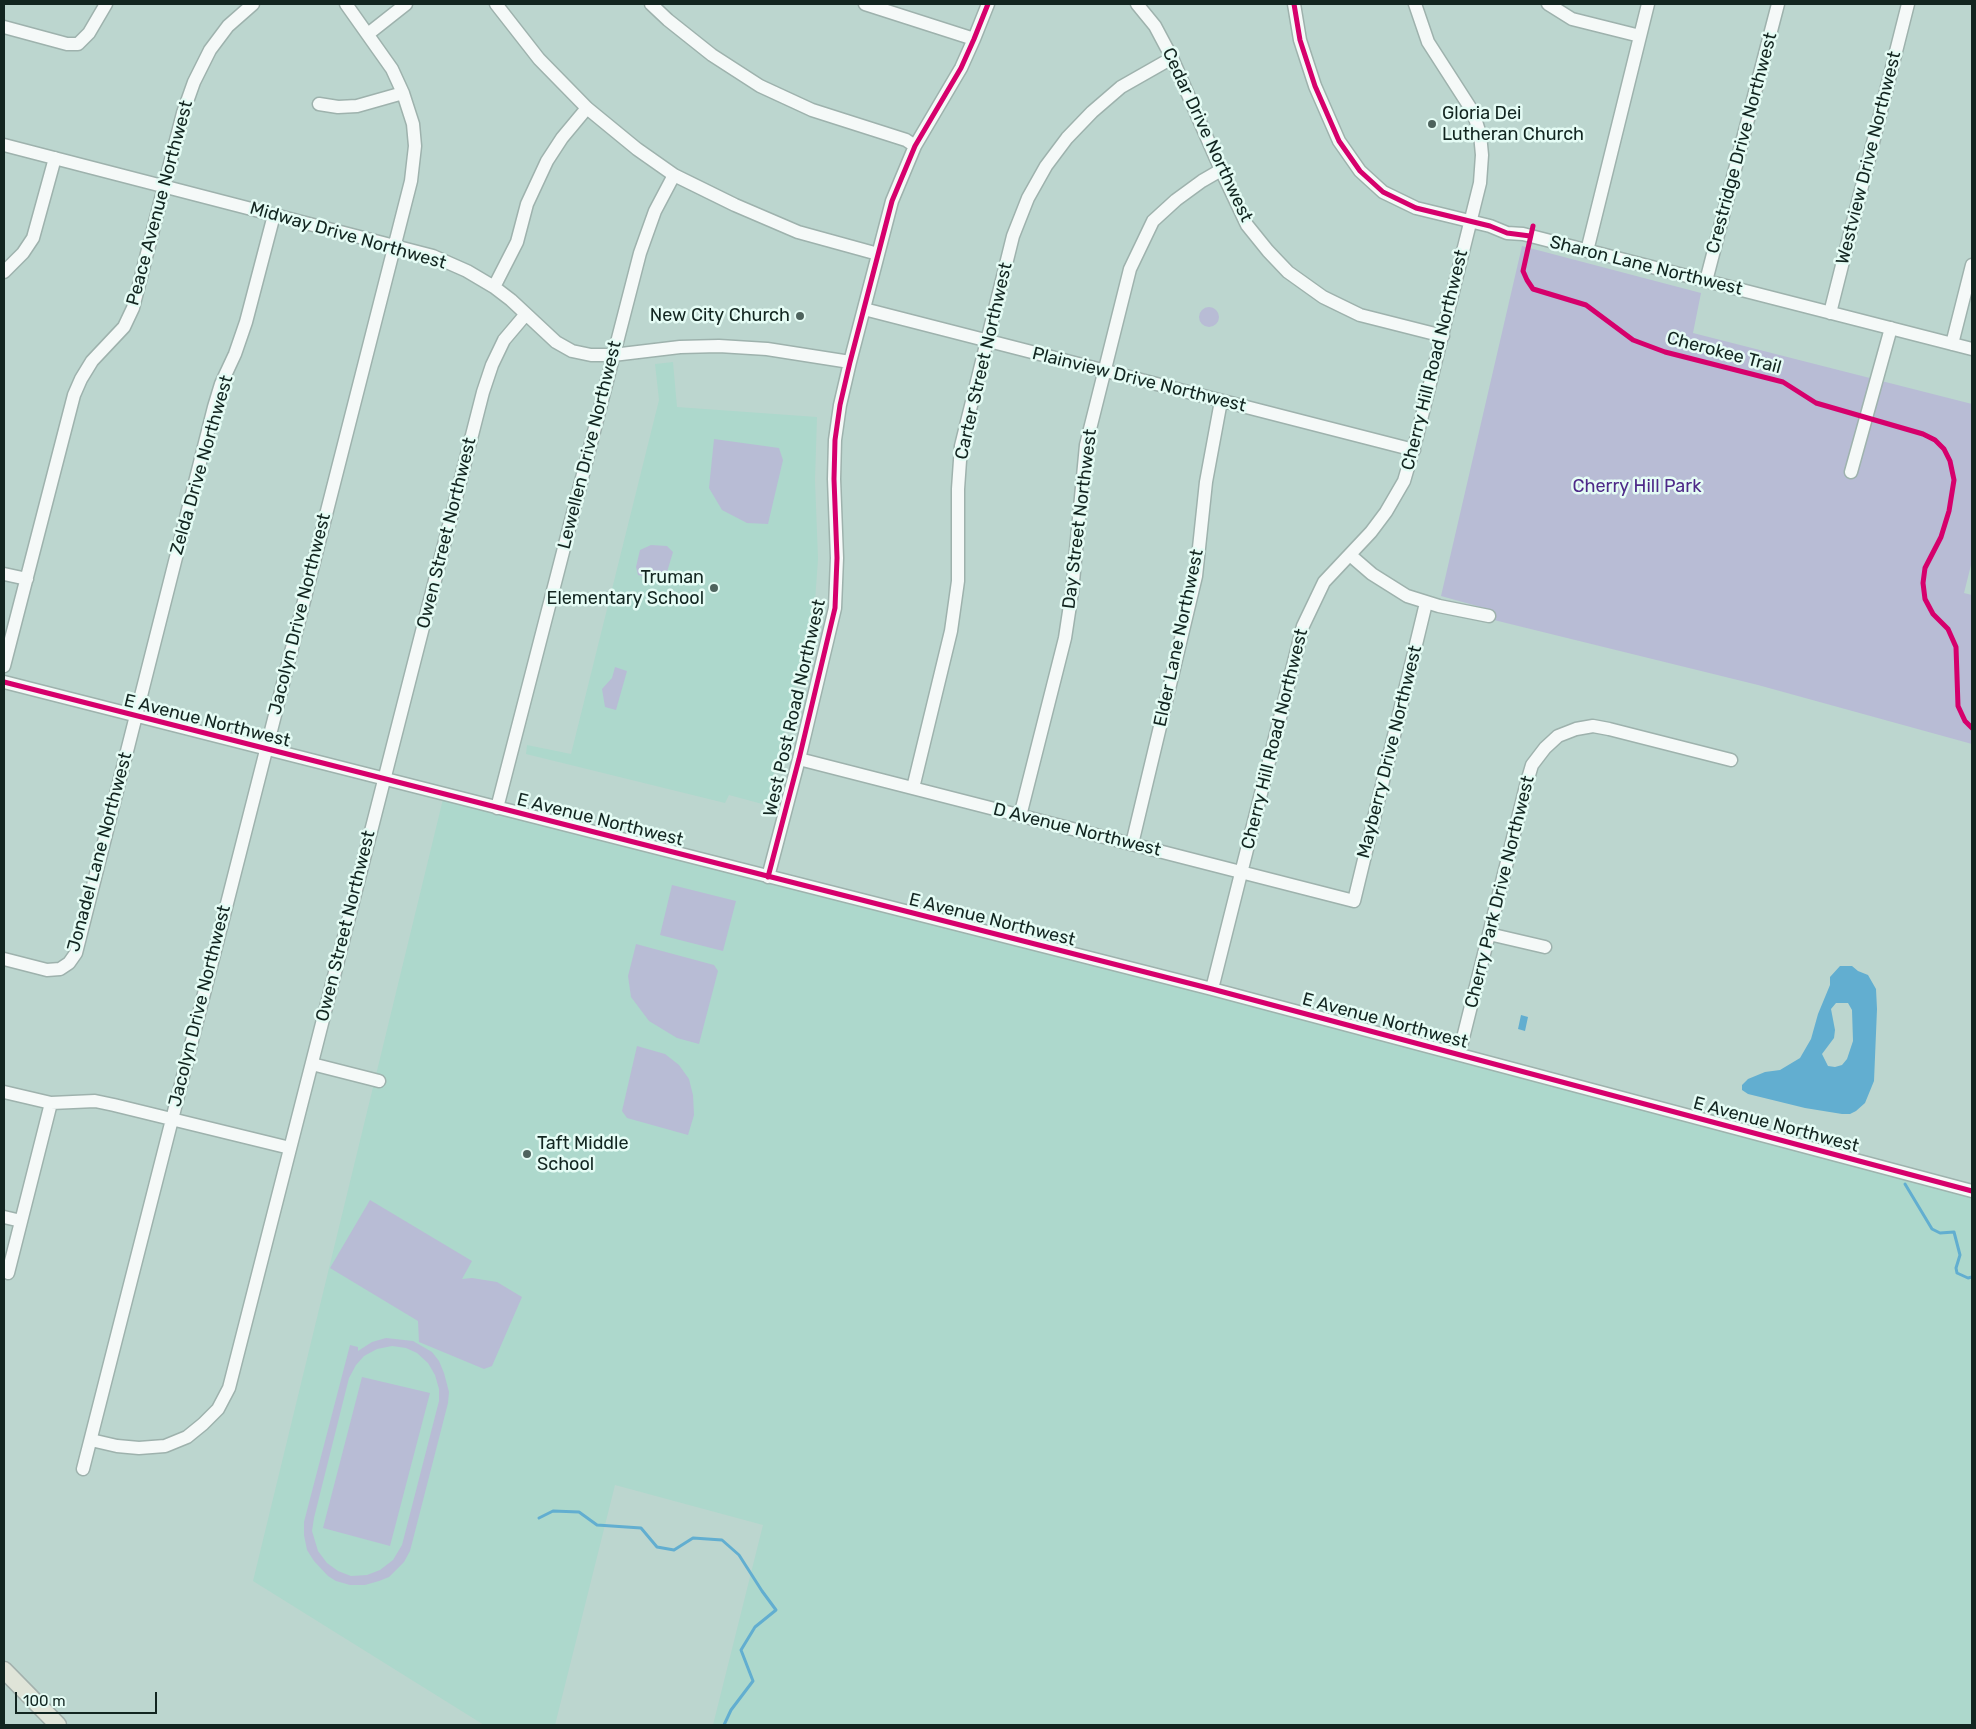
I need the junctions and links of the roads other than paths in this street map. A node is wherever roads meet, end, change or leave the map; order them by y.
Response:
1 (106, 4) edge
2 (253, 4) edge
3 (346, 4) edge
4 (406, 4) edge
5 (496, 4) edge
6 (652, 4) edge
7 (865, 4) edge
8 (988, 4) edge
9 (1137, 4) edge
10 (1294, 4) edge
11 (1415, 4) edge
12 (1548, 4) edge
13 (1648, 4) edge
14 (1778, 4) edge
15 (1908, 4) edge
16 (4, 27) edge
17 (368, 34) junction
18 (1640, 36) junction
19 (974, 39) junction
20 (1172, 58) junction
21 (403, 93) junction
22 (318, 104) dead end
23 (587, 108) junction
24 (4, 145) edge
25 (915, 146) junction
26 (55, 158) junction
27 (1221, 170) junction
28 (674, 175) junction
29 (164, 186) junction
30 (274, 214) junction
31 (1470, 222) junction
32 (395, 246) junction
33 (1587, 251) junction
34 (878, 254) junction
35 (1972, 265) edge
36 (4, 272) edge
37 (1706, 281) junction
38 (494, 287) junction
39 (864, 309) junction
40 (1830, 313) junction
41 (526, 314) junction
42 (1892, 328) junction
43 (1443, 336) junction
44 (986, 340) junction
45 (1952, 344) junction
46 (1972, 348) edge
47 (613, 354) junction
48 (850, 362) junction
49 (1104, 370) junction
50 (1221, 401) junction
51 (1414, 450) junction
52 (1851, 472) dead end
53 (1350, 554) junction
54 (4, 574) edge
55 (27, 579) junction
56 (1426, 603) junction
57 (1489, 616) dead end
58 (4, 666) edge
59 (4, 682) edge
60 (135, 717) junction
61 (265, 750) junction
62 (799, 759) junction
63 (1731, 760) dead end
64 (383, 779) junction
65 (913, 788) junction
66 (497, 808) junction
67 (1020, 816) junction
68 (1132, 844) junction
69 (1242, 872) junction
70 (768, 877) junction
71 (1354, 901) joint
72 (1489, 934) junction
73 (1544, 947) dead end
74 (4, 959) edge
75 (1212, 990) junction
76 (1459, 1054) junction
77 (312, 1064) junction
78 (379, 1081) dead end
79 (4, 1092) edge
80 (51, 1104) junction
81 (172, 1119) junction
82 (290, 1148) junction
83 (1972, 1191) edge
84 (4, 1217) edge
85 (21, 1221) junction
86 (8, 1273) dead end
87 (91, 1440) junction
88 (83, 1470) dead end
89 (4, 1670) edge
90 (58, 1725) edge

1 - 16 street
2 - 29 street, Peace Avenue Northwest
3 - 17 street, Jacolyn Drive Northwest
4 - 17 street
5 - 23 street
6 - 25 street
7 - 19 street
8 - 19 street, West Post Road Northwest
9 - 20 street, Cedar Drive Northwest
10 - 31 street, Sharon Lane Northwest
11 - 31 street, Cherry Hill Road Northwest
12 - 18 street
13 - 18 street
14 - 37 street, Crestridge Drive Northwest
15 - 40 street, Westview Drive Northwest
17 - 21 street, Jacolyn Drive Northwest
18 - 33 street
19 - 25 street, West Post Road Northwest
20 - 27 street, Cedar Drive Northwest
20 - 44 street, Carter Street Northwest
21 - 22 street
21 - 32 street, Jacolyn Drive Northwest
23 - 28 street
23 - 38 street
24 - 26 street, Midway Drive Northwest
25 - 34 street, West Post Road Northwest
26 - 29 street, Midway Drive Northwest
26 - 36 street
27 - 43 street, Cedar Drive Northwest
27 - 49 street, Day Street Northwest
28 - 34 street
28 - 47 street, Lewellen Drive Northwest
29 - 30 street, Midway Drive Northwest
29 - 55 street, Peace Avenue Northwest
30 - 32 street, Midway Drive Northwest
30 - 60 street, Zelda Drive Northwest
31 - 33 street, Sharon Lane Northwest
31 - 43 street, Cherry Hill Road Northwest
32 - 38 street, Midway Drive Northwest
32 - 61 street, Jacolyn Drive Northwest
33 - 37 street, Sharon Lane Northwest
34 - 39 street, West Post Road Northwest
35 - 45 street
37 - 40 street, Sharon Lane Northwest
38 - 41 street, Midway Drive Northwest
39 - 44 street, Plainview Drive Northwest
39 - 48 street, West Post Road Northwest
40 - 42 street, Sharon Lane Northwest
41 - 47 street, Midway Drive Northwest
41 - 64 street, Owen Street Northwest
42 - 45 street, Sharon Lane Northwest
42 - 52 street
43 - 51 street, Cherry Hill Road Northwest
44 - 49 street, Plainview Drive Northwest
44 - 65 street, Carter Street Northwest
45 - 46 street, Sharon Lane Northwest
47 - 48 street, Midway Drive Northwest
47 - 66 street, Lewellen Drive Northwest
48 - 62 street, West Post Road Northwest
49 - 50 street, Plainview Drive Northwest
49 - 67 street, Day Street Northwest
50 - 51 street, Plainview Drive Northwest
50 - 68 street, Elder Lane Northwest
51 - 53 street, Cherry Hill Road Northwest
53 - 56 street
53 - 69 street, Cherry Hill Road Northwest
54 - 55 street
55 - 58 street, Peace Avenue Northwest
56 - 57 street
56 - 71 street, Mayberry Drive Northwest
59 - 60 street, E Avenue Northwest
60 - 61 street, E Avenue Northwest
60 - 74 street, Jonadel Lane Northwest
61 - 64 street, E Avenue Northwest
61 - 81 street, Jacolyn Drive Northwest
62 - 65 street, D Avenue Northwest
62 - 70 street, West Post Road Northwest
63 - 72 street, Cherry Park Drive Northwest
64 - 66 street, E Avenue Northwest
64 - 77 street, Owen Street Northwest
65 - 67 street, D Avenue Northwest
66 - 70 street, E Avenue Northwest
67 - 68 street, D Avenue Northwest
68 - 69 street, D Avenue Northwest
69 - 71 street, D Avenue Northwest
69 - 75 street, Cherry Hill Road Northwest
70 - 75 street, E Avenue Northwest
72 - 73 street
72 - 76 street, Cherry Park Drive Northwest
75 - 76 street, E Avenue Northwest
76 - 83 street, E Avenue Northwest
77 - 78 street
77 - 82 street, Owen Street Northwest
79 - 80 street
80 - 81 street
80 - 85 street
81 - 82 street
81 - 87 street, Jacolyn Drive Northwest
82 - 87 street, Owen Street Northwest
84 - 85 street
85 - 86 street
87 - 88 street, Jacolyn Drive Northwest
89 - 90 main road

